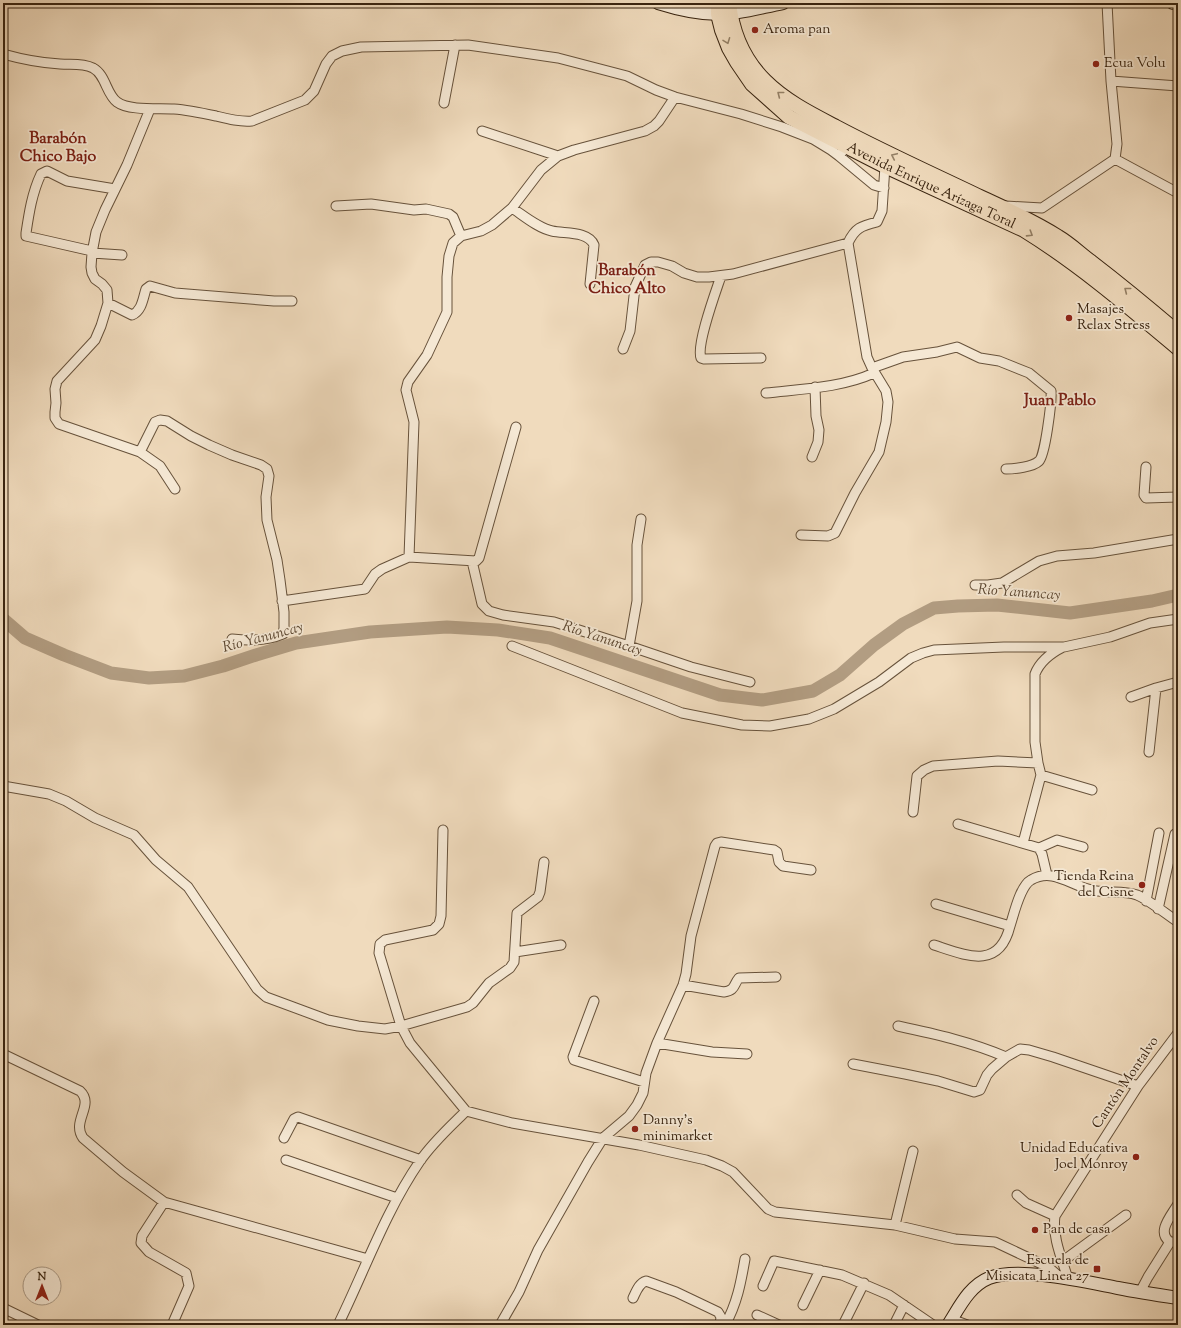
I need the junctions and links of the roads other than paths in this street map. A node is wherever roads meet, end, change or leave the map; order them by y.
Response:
1 (658, 3) edge
2 (783, 3) edge
3 (1108, 3) edge
4 (724, 8) edge
5 (455, 45) junction
6 (3, 54) edge
7 (1111, 81) junction
8 (1178, 86) edge
9 (675, 97) junction
10 (444, 104) dead end
11 (150, 109) junction
12 (482, 131) dead end
13 (846, 146) junction
14 (558, 156) junction
15 (1115, 159) junction
16 (885, 166) junction
17 (884, 188) junction
18 (115, 189) junction
19 (1178, 193) edge
20 (998, 205) junction
21 (336, 206) dead end
22 (512, 208) junction
23 (461, 236) junction
24 (848, 243) junction
25 (92, 252) junction
26 (122, 255) dead end
27 (720, 276) junction
28 (590, 284) dead end
29 (292, 301) dead end
30 (108, 304) junction
31 (1178, 333) edge
32 (1178, 348) edge
33 (623, 349) dead end
34 (761, 358) dead end
35 (873, 370) junction
36 (815, 387) junction
37 (766, 393) dead end
38 (516, 427) dead end
39 (140, 452) junction
40 (812, 457) dead end
41 (1146, 466) dead end
42 (1006, 469) dead end
43 (175, 489) dead end
44 (1178, 497) edge
45 (641, 518) dead end
46 (801, 536) dead end
47 (1178, 539) edge
48 (409, 557) junction
49 (472, 561) junction
50 (976, 585) dead end
51 (282, 601) junction
52 (1178, 619) edge
53 (232, 639) dead end
54 (512, 646) dead end
55 (629, 646) junction
56 (1064, 647) junction
57 (750, 682) dead end
58 (1178, 682) edge
59 (1156, 688) junction
60 (1131, 697) dead end
61 (1149, 752) dead end
62 (1038, 763) junction
63 (1042, 775) junction
64 (3, 786) edge
65 (1092, 790) dead end
66 (913, 812) dead end
67 (958, 824) dead end
68 (443, 830) dead end
69 (1158, 833) dead end
70 (1177, 837) edge
71 (1023, 843) junction
72 (1083, 847) dead end
73 (1039, 848) junction
74 (544, 862) dead end
75 (811, 870) dead end
76 (1046, 875) junction
77 (1146, 901) junction
78 (936, 904) dead end
79 (1160, 910) junction
80 (1178, 922) edge
81 (1010, 926) junction
82 (561, 944) dead end
83 (934, 945) dead end
84 (515, 952) junction
85 (776, 977) dead end
86 (683, 985) junction
87 (594, 1001) dead end
88 (401, 1026) junction
89 (898, 1026) dead end
90 (1178, 1033) edge
91 (657, 1042) junction
92 (3, 1054) edge
93 (747, 1054) dead end
94 (1006, 1057) junction
95 (853, 1064) dead end
96 (644, 1082) junction
97 (1138, 1086) junction
98 (466, 1112) junction
99 (284, 1138) dead end
100 (603, 1138) junction
101 (912, 1151) dead end
102 (286, 1160) dead end
103 (420, 1160) junction
104 (1017, 1195) dead end
105 (397, 1198) junction
106 (164, 1202) junction
107 (1178, 1204) edge
108 (1126, 1215) dead end
109 (1055, 1216) junction
110 (895, 1225) junction
111 (1174, 1242) edge
112 (368, 1259) junction
113 (745, 1259) dead end
114 (1063, 1261) junction
115 (820, 1270) junction
116 (1065, 1279) junction
117 (864, 1283) junction
118 (763, 1286) dead end
119 (1140, 1292) junction
120 (633, 1298) dead end
121 (1178, 1298) edge
122 (803, 1305) dead end
123 (904, 1305) junction
124 (3, 1308) edge
125 (757, 1315) dead end
126 (950, 1322) edge
127 (38, 1325) edge
128 (172, 1325) edge
129 (338, 1325) edge
130 (500, 1325) edge
131 (720, 1325) edge
132 (725, 1325) edge
133 (779, 1325) edge
134 (844, 1325) edge
135 (894, 1325) edge
136 (933, 1325) edge
137 (967, 1325) edge

1 - 4 street
2 - 4 street
3 - 7 street
4 - 13 main road, Avenida Enrique Arízaga Toral
5 - 9 street
5 - 10 street
5 - 11 street
6 - 11 street
7 - 8 street
7 - 15 street
9 - 13 street
9 - 14 street
11 - 18 street
12 - 14 street
13 - 16 main road, Avenida Enrique Arízaga Toral
13 - 17 street
20 -> 13 main road, Avenida Enrique Arízaga Toral
14 - 22 street
15 - 19 street
15 - 20 street
16 - 17 street
16 -> 32 main road, Avenida Enrique Arízaga Toral
17 - 24 street
18 - 25 street
18 - 25 street
31 -> 20 main road, Avenida Enrique Arízaga Toral
21 - 23 street
22 - 23 street
22 - 28 street
23 - 48 street
24 - 27 street
24 - 35 street
25 - 26 street
25 - 30 street
27 - 33 street
27 - 34 street
29 - 30 street
30 - 39 street
35 - 36 street
35 - 42 street
35 - 46 street
36 - 37 street
36 - 40 street
38 - 49 street
39 - 43 street
39 - 51 street
41 - 44 street
45 - 55 street
47 - 50 street
48 - 49 street
48 - 51 street
49 - 55 street
51 - 53 street
52 - 56 street
54 - 56 street
55 - 57 street
56 - 62 street
58 - 59 street
59 - 60 street
59 - 61 street
62 - 63 street
62 - 66 street
63 - 65 street
63 - 71 street
64 - 88 street
67 - 71 street
68 - 88 street
69 - 77 street
70 - 79 street
71 - 73 street
72 - 73 street
73 - 76 street
74 - 84 street
75 - 86 street
76 - 77 street
76 - 81 street
77 - 79 street
78 - 81 street
79 - 80 street
81 - 83 street
82 - 84 street
84 - 88 street
85 - 86 street
86 - 91 street
87 - 96 street
88 - 98 street
89 - 94 street
90 - 97 street, Cantón Montalvo
91 - 93 street
91 - 96 street
92 - 106 street
94 - 95 street
94 - 97 street
96 - 100 street
97 - 109 street, Cantón Montalvo
98 - 100 street
98 - 103 street
99 - 103 street
100 - 110 street
100 - 130 street
101 - 110 street
102 - 105 street
103 - 105 street
104 - 109 street
105 - 112 street
106 - 112 street
106 - 128 street
107 - 111 street
108 - 114 street
109 - 114 street
110 - 116 street
111 - 119 street
112 - 129 street
113 - 132 street
114 - 116 street
115 - 117 street
115 - 118 street
115 - 122 street
116 - 119 street
116 - 126 street
117 - 123 street
117 - 134 street
119 - 121 street
120 - 131 street
123 - 135 street
123 - 136 street
124 - 127 street
125 - 133 street
126 - 137 street

